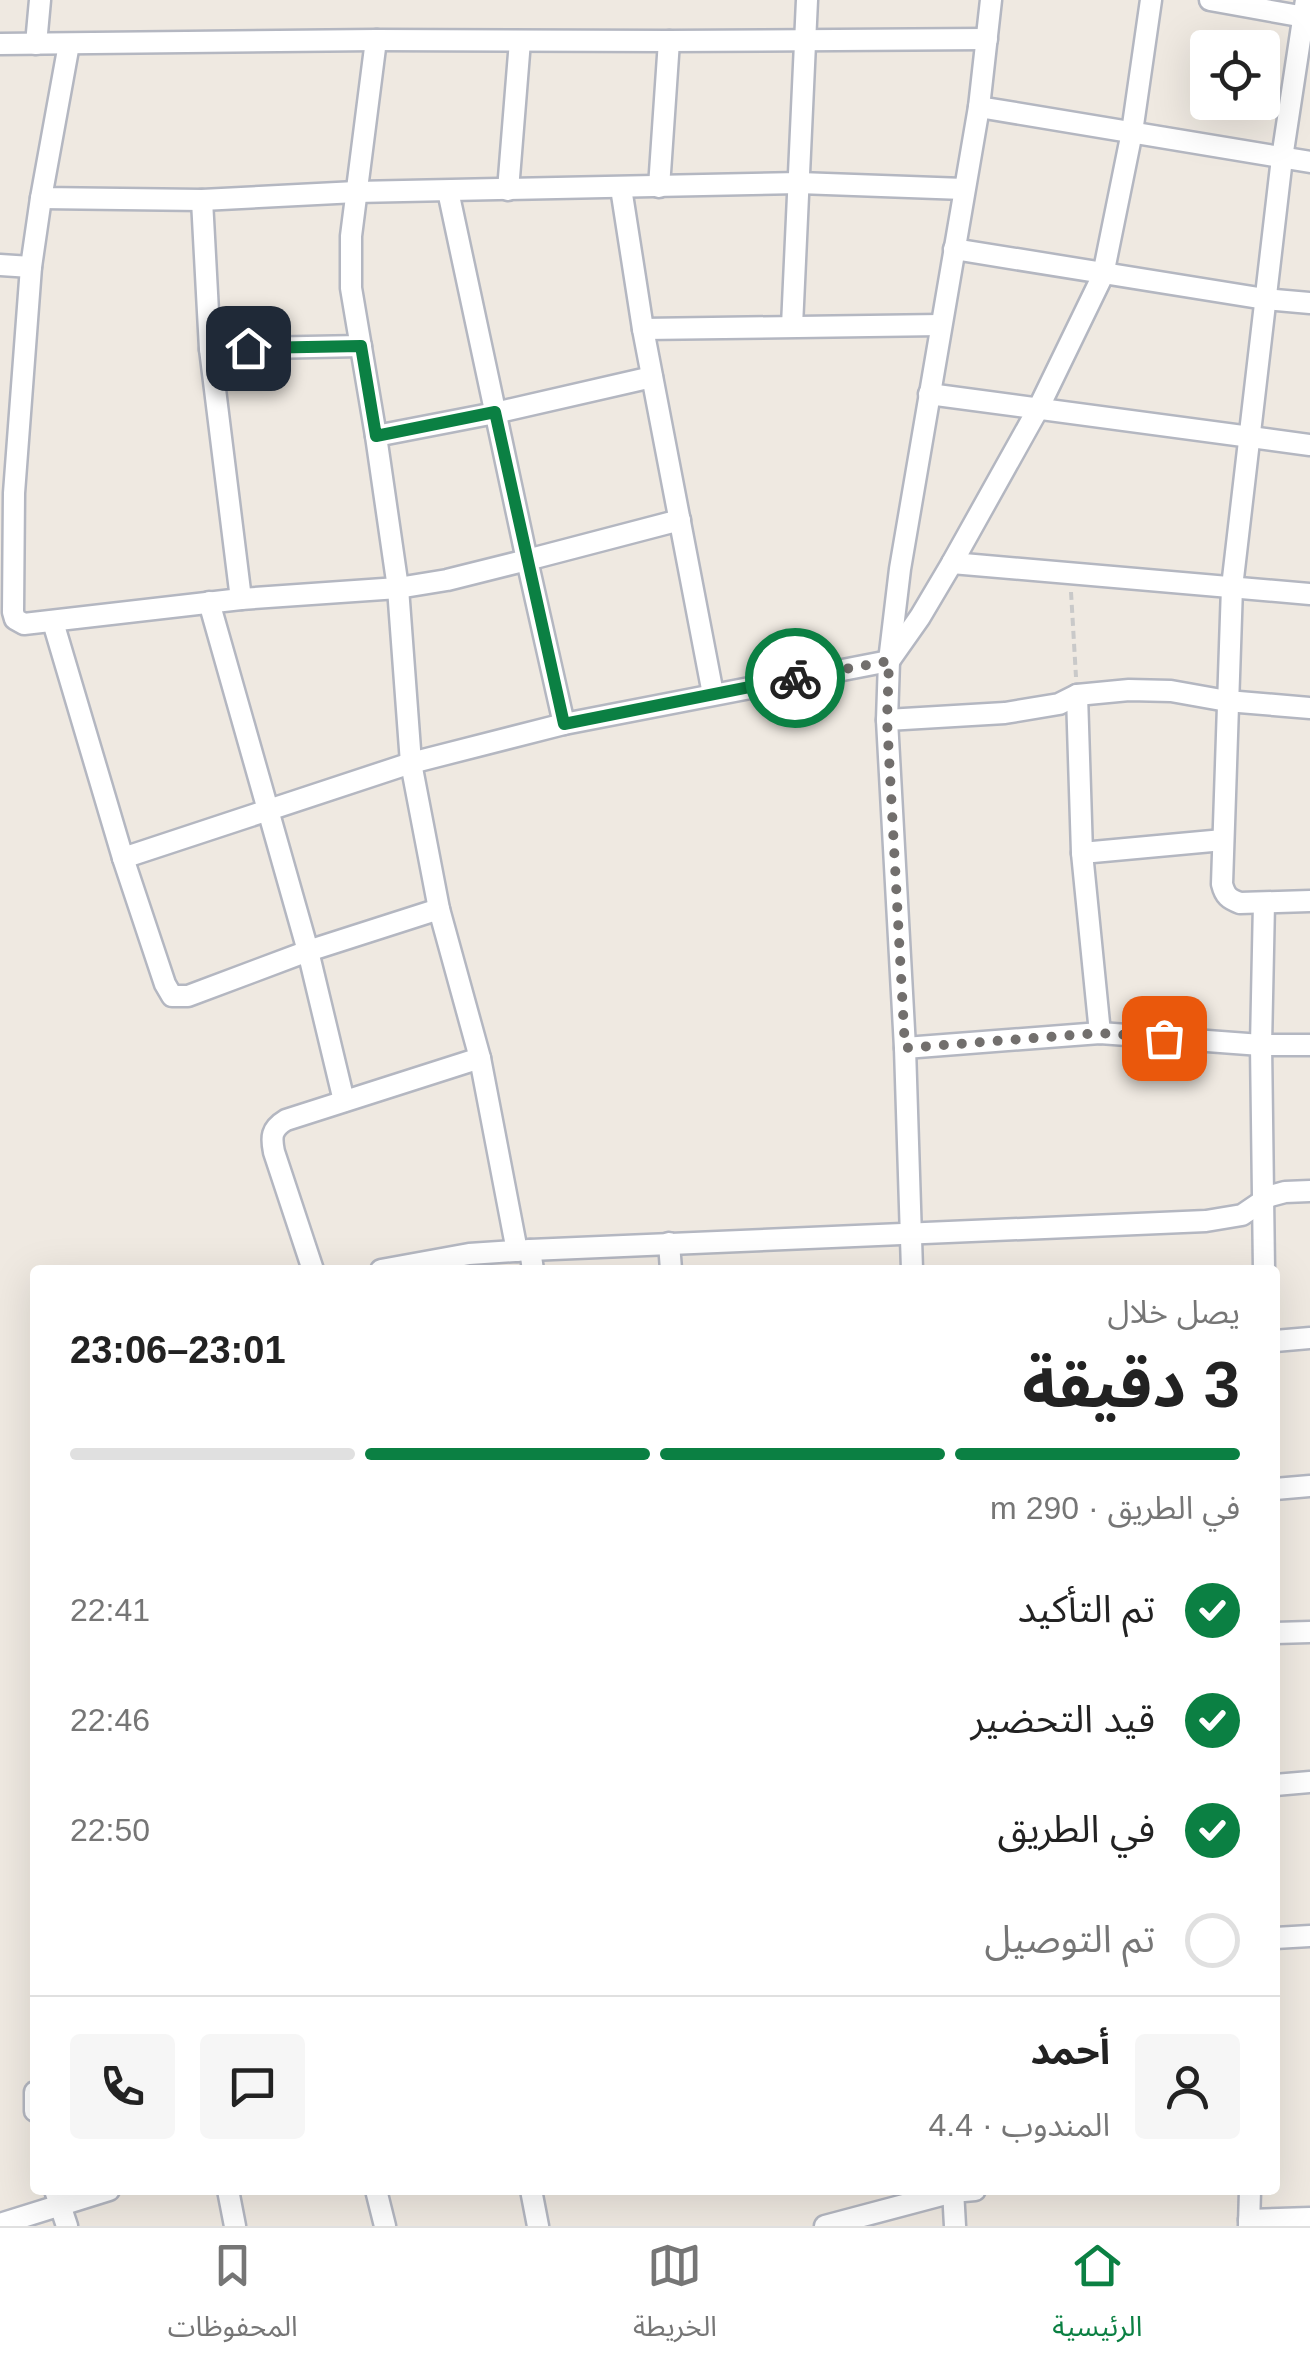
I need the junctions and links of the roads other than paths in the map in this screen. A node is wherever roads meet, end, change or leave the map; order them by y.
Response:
1 (40, 0) edge
2 (806, 0) edge
3 (991, 0) edge
4 (1151, 0) edge
5 (1210, 0) edge
6 (1307, 12) edge
7 (987, 39) junction
8 (376, 40) junction
9 (520, 40) junction
10 (806, 40) junction
11 (669, 42) junction
12 (0, 44) edge
13 (36, 44) junction
14 (70, 44) junction
15 (979, 107) junction
16 (1132, 132) junction
17 (1282, 158) junction
18 (1310, 162) edge
19 (800, 183) junction
20 (659, 187) junction
21 (622, 188) junction
22 (964, 189) junction
23 (508, 190) junction
24 (448, 191) junction
25 (356, 192) junction
26 (40, 198) junction
27 (202, 200) junction
28 (954, 248) junction
29 (0, 265) edge
30 (31, 267) junction
31 (1104, 274) junction
32 (1265, 300) junction
33 (1310, 303) edge
34 (941, 325) junction
35 (792, 326) junction
36 (643, 328) junction
37 (361, 346) junction
38 (210, 349) junction
39 (652, 377) junction
40 (929, 394) junction
41 (1038, 409) junction
42 (495, 412) junction
43 (376, 436) junction
44 (1249, 438) junction
45 (1310, 445) edge
46 (680, 520) junction
47 (526, 560) junction
48 (952, 563) junction
49 (1232, 587) junction
50 (398, 588) junction
51 (1310, 594) edge
52 (241, 598) junction
53 (209, 602) junction
54 (53, 622) junction
55 (889, 661) junction
56 (713, 694) junction
57 (1077, 695) junction
58 (1227, 701) junction
59 (1310, 708) edge
60 (887, 720) junction
61 (564, 724) junction
62 (411, 763) junction
63 (268, 811) junction
64 (1223, 840) junction
65 (1082, 853) junction
66 (123, 858) junction
67 (1310, 901) edge
68 (1264, 904) junction
69 (439, 909) junction
70 (308, 951) junction
71 (1100, 1033) junction
72 (1260, 1045) junction
73 (1310, 1045) edge
74 (905, 1048) junction
75 (480, 1058) junction
76 (344, 1101) junction
77 (1310, 1191) edge
78 (1264, 1201) junction
79 (912, 1234) junction
80 (670, 1243) junction
81 (526, 1257) edge
82 (311, 1265) edge
83 (408, 1265) edge
84 (671, 1265) edge
85 (912, 1265) edge
86 (1264, 1265) edge
87 (1310, 1338) edge
88 (1280, 1341) edge
89 (1310, 1486) edge
90 (1280, 1489) edge
91 (1310, 1632) edge
92 (1280, 1634) edge
93 (1310, 1782) edge
94 (1280, 1785) edge
95 (1310, 1936) edge
96 (1280, 1938) edge
97 (229, 2195) edge
98 (377, 2195) edge
99 (532, 2195) edge
100 (938, 2195) edge
101 (953, 2195) edge
102 (1250, 2195) edge
103 (57, 2198) edge
104 (1310, 2218) edge
105 (1249, 2223) edge
106 (0, 2224) edge
107 (67, 2226) edge
108 (235, 2226) edge
109 (385, 2226) edge
110 (538, 2226) edge
111 (825, 2226) edge
112 (954, 2226) edge

1 - 13 street
2 - 10 street
3 - 7 street
4 - 16 street
5 - 6 street
6 - 17 street
7 - 10 street
7 - 15 street
8 - 9 street
8 - 14 street
8 - 25 street
9 - 11 street
9 - 23 street
10 - 11 street
10 - 19 street
11 - 20 street
12 - 13 street
13 - 14 street
14 - 26 street
15 - 16 street
15 - 22 street
16 - 17 street
16 - 31 street
17 - 18 street
17 - 32 street
19 - 20 street
19 - 22 street
19 - 35 street
20 - 21 street
21 - 23 street
21 - 36 street
22 - 28 street
23 - 24 street
24 - 25 street
24 - 42 street
25 - 27 street
25 - 37 street
26 - 27 street
26 - 30 street
27 - 38 street
28 - 31 street
28 - 34 street
29 - 30 street
30 - 54 street
31 - 32 street
31 - 41 street
32 - 33 street
32 - 44 street
34 - 35 street
34 - 40 street
35 - 36 street
36 - 39 street
37 - 38 street
37 - 43 street
38 - 52 street
39 - 42 street
39 - 46 street
40 - 41 street
40 - 55 street
41 - 44 street
41 - 48 street
42 - 43 street
42 - 47 street
43 - 50 street
44 - 45 street
44 - 49 street
46 - 47 street
46 - 56 street
47 - 50 street
47 - 61 street
48 - 49 street
48 - 55 street
49 - 51 street
49 - 58 street
50 - 52 street
50 - 62 street
52 - 53 street
53 - 54 street
53 - 63 street
54 - 66 street
55 - 56 street
55 - 60 street
56 - 61 street
57 - 58 street
57 - 60 street
57 - 65 street
58 - 59 street
58 - 64 street
60 - 74 street
61 - 62 street
62 - 63 street
62 - 69 street
63 - 66 street
63 - 70 street
64 - 65 street
64 - 68 street
65 - 71 street
66 - 70 street
67 - 68 street
68 - 72 street
69 - 70 street
69 - 75 street
70 - 76 street
71 - 72 street
71 - 74 street
72 - 73 street
72 - 78 street
74 - 79 street
75 - 76 street
75 - 81 street
76 - 82 street
77 - 78 street
78 - 79 street
78 - 86 street
79 - 80 street
79 - 85 street
80 - 81 street
80 - 84 street
81 - 83 street
87 - 88 street
89 - 90 street
91 - 92 street
93 - 94 street
95 - 96 street
97 - 108 street
98 - 109 street
99 - 110 street
100 - 111 street
101 - 112 street
102 - 105 street
103 - 106 street
103 - 107 street
104 - 105 street

